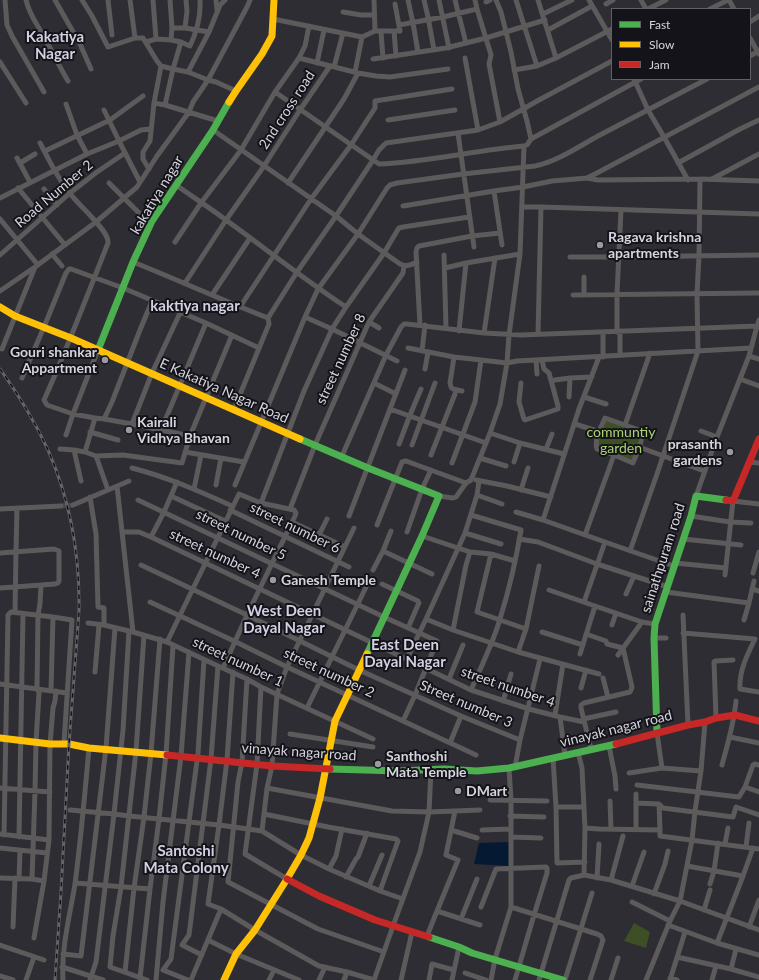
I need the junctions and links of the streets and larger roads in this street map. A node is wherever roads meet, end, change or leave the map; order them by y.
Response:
1 (5, 0) edge
2 (26, 0) edge
3 (55, 0) edge
4 (82, 0) edge
5 (108, 0) edge
6 (130, 0) edge
7 (153, 0) edge
8 (170, 0) edge
9 (186, 0) edge
10 (200, 0) edge
11 (216, 0) edge
12 (225, 0) edge
13 (250, 0) edge
14 (274, 0) edge
15 (374, 0) edge
16 (408, 0) edge
17 (424, 0) edge
18 (439, 0) edge
19 (455, 0) edge
20 (475, 0) edge
21 (496, 0) edge
22 (516, 0) edge
23 (538, 0) edge
24 (572, 0) edge
25 (588, 0) edge
26 (613, 0) edge
27 (666, 0) edge
28 (728, 0) edge
29 (395, 4) dead end
30 (606, 4) dead end
31 (592, 6) junction
32 (649, 8) edge
33 (712, 8) edge
34 (477, 9) junction
35 (217, 11) junction
36 (343, 12) dead end
37 (458, 14) junction
38 (374, 15) junction
39 (443, 17) junction
40 (544, 17) junction
41 (273, 19) junction
42 (429, 20) junction
43 (413, 23) junction
44 (399, 25) junction
45 (309, 26) junction
46 (525, 26) junction
47 (172, 28) junction
48 (185, 28) junction
49 (196, 30) junction
50 (324, 30) junction
51 (548, 30) junction
52 (610, 30) edge
53 (375, 31) junction
54 (394, 31) junction
55 (209, 32) junction
56 (381, 32) junction
57 (506, 32) junction
58 (343, 33) junction
59 (112, 35) dead end
60 (135, 38) junction
61 (362, 38) junction
62 (486, 38) junction
63 (156, 39) junction
64 (171, 40) junction
65 (751, 40) edge
66 (146, 42) junction
67 (181, 42) junction
68 (466, 43) junction
69 (449, 48) junction
70 (434, 50) junction
71 (418, 52) junction
72 (759, 52) edge
73 (396, 56) junction
74 (299, 58) junction
75 (383, 58) junction
76 (465, 58) dead end
77 (556, 58) junction
78 (373, 59) dead end
79 (0, 62) edge
80 (611, 62) edge
81 (316, 63) junction
82 (162, 66) junction
83 (537, 66) junction
84 (332, 67) junction
85 (91, 69) dead end
86 (173, 69) junction
87 (448, 69) dead end
88 (514, 70) junction
89 (188, 72) junction
90 (356, 73) junction
91 (208, 80) junction
92 (705, 80) edge
93 (68, 81) dead end
94 (635, 81) edge
95 (759, 87) edge
96 (452, 89) dead end
97 (236, 91) junction
98 (44, 92) dead end
99 (275, 92) junction
100 (143, 96) dead end
101 (26, 103) dead end
102 (154, 103) junction
103 (66, 104) dead end
104 (165, 105) junction
105 (523, 109) junction
106 (104, 110) dead end
107 (300, 110) junction
108 (455, 110) dead end
109 (648, 110) junction
110 (189, 112) junction
111 (110, 120) junction
112 (388, 120) dead end
113 (759, 120) edge
114 (218, 121) junction
115 (500, 122) junction
116 (326, 128) junction
117 (152, 129) junction
118 (213, 130) junction
119 (478, 130) junction
120 (458, 133) junction
121 (77, 135) junction
122 (664, 137) junction
123 (531, 139) junction
124 (119, 141) junction
125 (40, 144) dead end
126 (351, 145) junction
127 (524, 146) junction
128 (241, 150) junction
129 (45, 151) junction
130 (125, 153) junction
131 (35, 154) dead end
132 (87, 154) junction
133 (759, 154) edge
134 (460, 155) junction
135 (374, 160) junction
136 (678, 163) junction
137 (264, 166) junction
138 (523, 168) junction
139 (149, 169) junction
140 (54, 170) junction
141 (463, 174) junction
142 (587, 178) junction
143 (700, 179) junction
144 (712, 179) junction
145 (688, 180) junction
146 (759, 181) edge
147 (30, 182) junction
148 (140, 182) junction
149 (109, 183) dead end
150 (288, 183) junction
151 (176, 185) junction
152 (523, 187) junction
153 (18, 188) junction
154 (44, 189) dead end
155 (494, 191) junction
156 (70, 193) junction
157 (467, 196) junction
158 (0, 198) edge
159 (124, 198) junction
160 (311, 199) junction
161 (201, 203) junction
162 (57, 205) junction
163 (403, 206) dead end
164 (522, 207) junction
165 (541, 207) junction
166 (621, 210) junction
167 (700, 212) junction
168 (759, 214) edge
169 (336, 216) junction
170 (469, 217) junction
171 (42, 218) junction
172 (0, 220) edge
173 (226, 220) junction
174 (152, 221) junction
175 (96, 222) junction
176 (500, 233) junction
177 (358, 234) junction
178 (472, 236) junction
179 (250, 238) junction
180 (18, 240) junction
181 (175, 242) dead end
182 (65, 245) junction
183 (502, 245) dead end
184 (474, 247) dead end
185 (384, 252) junction
186 (52, 254) junction
187 (520, 254) junction
188 (0, 255) edge
189 (274, 255) junction
190 (444, 255) dead end
191 (759, 255) edge
192 (699, 256) junction
193 (570, 257) dead end
194 (619, 257) junction
195 (495, 258) junction
196 (133, 262) junction
197 (417, 262) junction
198 (466, 263) junction
199 (36, 266) junction
200 (62, 266) dead end
201 (404, 266) junction
202 (445, 268) junction
203 (297, 272) junction
204 (584, 276) dead end
205 (95, 277) junction
206 (186, 283) junction
207 (123, 288) junction
208 (318, 289) junction
209 (0, 291) edge
210 (759, 293) edge
211 (617, 294) junction
212 (697, 294) junction
213 (572, 295) dead end
214 (584, 295) junction
215 (212, 296) junction
216 (152, 301) junction
217 (0, 307) edge
218 (240, 307) junction
219 (346, 307) junction
220 (180, 313) junction
221 (15, 316) junction
222 (305, 317) junction
223 (268, 318) junction
224 (759, 320) edge
225 (369, 322) junction
226 (206, 323) junction
227 (423, 325) junction
228 (757, 326) junction
229 (44, 327) junction
230 (379, 328) dead end
231 (446, 328) junction
232 (698, 328) junction
233 (332, 329) junction
234 (459, 331) junction
235 (618, 331) junction
236 (603, 332) junction
237 (484, 333) junction
238 (538, 334) junction
239 (232, 335) junction
240 (510, 335) junction
241 (71, 338) junction
242 (360, 343) junction
243 (259, 348) junction
244 (408, 348) dead end
245 (751, 348) junction
246 (2, 349) dead end
247 (98, 350) junction
248 (698, 350) junction
249 (425, 352) junction
250 (650, 353) junction
251 (386, 355) junction
252 (620, 355) junction
253 (749, 356) junction
254 (454, 357) junction
255 (601, 357) junction
256 (759, 359) edge
257 (397, 360) dead end
258 (481, 360) junction
259 (536, 360) junction
260 (542, 360) junction
261 (127, 362) junction
262 (507, 363) junction
263 (425, 369) dead end
264 (405, 370) dead end
265 (152, 374) junction
266 (537, 374) dead end
267 (592, 377) junction
268 (22, 378) dead end
269 (570, 378) junction
270 (740, 379) junction
271 (555, 380) dead end
272 (374, 383) junction
273 (435, 383) dead end
274 (520, 383) dead end
275 (180, 385) junction
276 (759, 386) edge
277 (421, 389) dead end
278 (462, 391) dead end
279 (396, 394) junction
280 (455, 394) dead end
281 (584, 396) junction
282 (206, 397) junction
283 (569, 397) dead end
284 (606, 404) dead end
285 (234, 409) junction
286 (390, 409) junction
287 (73, 414) junction
288 (410, 415) junction
289 (95, 418) junction
290 (104, 419) junction
291 (422, 420) junction
292 (261, 422) junction
293 (132, 424) junction
294 (575, 424) junction
295 (625, 425) junction
296 (442, 428) junction
297 (161, 430) junction
298 (90, 432) junction
299 (600, 432) junction
300 (701, 432) dead end
301 (288, 433) junction
302 (490, 433) junction
303 (552, 434) dead end
304 (66, 435) dead end
305 (463, 435) junction
306 (190, 436) junction
307 (717, 437) junction
308 (759, 439) edge
309 (118, 440) dead end
310 (486, 443) junction
311 (520, 443) junction
312 (399, 444) dead end
313 (315, 445) junction
314 (412, 446) dead end
315 (639, 447) junction
316 (60, 449) dead end
317 (546, 449) junction
318 (74, 450) junction
319 (84, 452) junction
320 (185, 452) junction
321 (564, 454) junction
322 (201, 455) junction
323 (431, 455) dead end
324 (614, 455) junction
325 (96, 456) junction
326 (342, 456) junction
327 (663, 456) junction
328 (221, 458) junction
329 (480, 458) junction
330 (244, 462) junction
331 (514, 462) dead end
332 (749, 462) junction
333 (452, 463) dead end
334 (759, 463) edge
335 (506, 466) dead end
336 (132, 468) dead end
337 (368, 468) junction
338 (528, 468) dead end
339 (431, 470) junction
340 (704, 471) junction
341 (395, 478) junction
342 (472, 479) junction
343 (129, 481) dead end
344 (479, 481) junction
345 (81, 482) dead end
346 (177, 482) junction
347 (466, 483) junction
348 (216, 485) dead end
349 (235, 485) dead end
350 (117, 486) junction
351 (194, 489) junction
352 (108, 490) junction
353 (422, 490) junction
354 (521, 490) junction
355 (477, 495) junction
356 (171, 496) junction
357 (439, 496) junction
358 (696, 496) junction
359 (90, 497) junction
360 (551, 497) junction
361 (138, 500) dead end
362 (733, 501) junction
363 (261, 503) junction
364 (502, 504) dead end
365 (759, 504) edge
366 (72, 505) tunnel mouth
367 (61, 506) tunnel mouth
368 (17, 508) junction
369 (231, 508) junction
370 (0, 509) edge
371 (290, 509) junction
372 (164, 512) junction
373 (516, 512) dead end
374 (349, 516) dead end
375 (471, 516) junction
376 (692, 516) junction
377 (327, 518) dead end
378 (543, 520) junction
379 (225, 521) junction
380 (292, 522) junction
381 (730, 522) junction
382 (751, 523) dead end
383 (377, 525) dead end
384 (354, 528) dead end
385 (391, 531) dead end
386 (122, 532) junction
387 (407, 532) dead end
388 (465, 533) junction
389 (319, 535) junction
390 (585, 535) junction
391 (285, 536) junction
392 (422, 536) junction
393 (151, 537) junction
394 (218, 538) junction
395 (519, 539) junction
396 (683, 540) junction
397 (605, 542) junction
398 (728, 543) junction
399 (501, 544) dead end
400 (742, 545) dead end
401 (345, 547) junction
402 (458, 548) junction
403 (16, 551) junction
404 (383, 551) junction
405 (630, 551) junction
406 (470, 552) junction
407 (759, 552) edge
408 (0, 553) edge
409 (491, 554) junction
410 (516, 561) junction
411 (338, 562) junction
412 (206, 563) junction
413 (272, 563) junction
414 (408, 563) junction
415 (597, 564) junction
416 (675, 564) junction
417 (141, 565) dead end
418 (539, 566) dead end
419 (349, 567) dead end
420 (726, 568) junction
421 (373, 570) dead end
422 (753, 573) dead end
423 (432, 574) dead end
424 (725, 575) dead end
425 (634, 576) junction
426 (369, 581) dead end
427 (754, 581) dead end
428 (382, 584) dead end
429 (41, 585) junction
430 (16, 587) junction
431 (0, 588) edge
432 (259, 589) junction
433 (325, 589) junction
434 (752, 589) junction
435 (193, 590) junction
436 (396, 590) junction
437 (549, 590) dead end
438 (667, 590) junction
439 (759, 591) edge
440 (626, 594) dead end
441 (150, 602) dead end
442 (584, 602) junction
443 (749, 603) junction
444 (357, 604) junction
445 (595, 606) junction
446 (15, 612) junction
447 (616, 613) junction
448 (23, 614) junction
449 (313, 614) junction
450 (38, 615) junction
451 (246, 615) junction
452 (682, 615) dead end
453 (181, 616) junction
454 (53, 617) junction
455 (384, 617) junction
456 (426, 619) junction
457 (500, 620) junction
458 (744, 620) dead end
459 (642, 622) junction
460 (88, 623) dead end
461 (655, 624) junction
462 (101, 625) junction
463 (612, 625) dead end
464 (115, 628) junction
465 (408, 628) junction
466 (526, 629) junction
467 (345, 630) junction
468 (453, 630) junction
469 (131, 631) junction
470 (542, 632) dead end
471 (419, 633) junction
472 (683, 633) junction
473 (586, 634) junction
474 (144, 635) junction
475 (654, 638) junction
476 (666, 638) dead end
477 (160, 640) junction
478 (234, 641) junction
479 (300, 641) junction
480 (167, 642) junction
481 (372, 643) junction
482 (491, 643) junction
483 (463, 645) dead end
484 (583, 645) junction
485 (173, 646) junction
486 (623, 648) junction
487 (189, 652) junction
488 (518, 652) junction
489 (580, 654) dead end
490 (618, 655) dead end
491 (332, 657) junction
492 (407, 659) junction
493 (540, 659) junction
494 (204, 660) junction
495 (733, 660) dead end
496 (563, 664) junction
497 (220, 667) junction
498 (287, 667) junction
499 (426, 668) junction
500 (359, 670) junction
501 (586, 670) junction
502 (95, 672) dead end
503 (233, 672) junction
504 (511, 674) dead end
505 (247, 679) junction
506 (448, 679) junction
507 (320, 682) junction
508 (0, 684) edge
509 (6, 684) junction
510 (22, 687) junction
511 (261, 687) junction
512 (37, 688) junction
513 (581, 688) dead end
514 (471, 690) junction
515 (54, 691) junction
516 (759, 692) edge
517 (67, 693) junction
518 (277, 694) junction
519 (348, 695) junction
520 (415, 695) junction
521 (608, 697) junction
522 (503, 700) junction
523 (736, 700) dead end
524 (307, 708) junction
525 (529, 708) junction
526 (616, 712) dead end
527 (735, 715) junction
528 (461, 716) junction
529 (557, 716) junction
530 (716, 718) junction
531 (583, 720) junction
532 (335, 721) junction
533 (403, 721) junction
534 (759, 721) edge
535 (705, 722) junction
536 (688, 725) junction
537 (657, 732) junction
538 (290, 734) dead end
539 (730, 737) junction
540 (3, 738) edge
541 (373, 739) dead end
542 (331, 740) junction
543 (520, 740) junction
544 (21, 741) junction
545 (36, 742) junction
546 (64, 743) junction
547 (450, 743) junction
548 (759, 743) edge
549 (50, 744) junction
550 (609, 746) junction
551 (373, 747) dead end
552 (89, 748) junction
553 (106, 748) junction
554 (591, 749) junction
555 (121, 750) junction
556 (136, 752) junction
557 (578, 752) junction
558 (151, 753) junction
559 (166, 754) junction
560 (476, 755) dead end
561 (565, 755) junction
562 (182, 756) junction
563 (197, 758) junction
564 (553, 758) junction
565 (212, 759) junction
566 (227, 760) junction
567 (242, 762) junction
568 (257, 764) junction
569 (722, 765) dead end
570 (759, 765) edge
571 (272, 766) junction
572 (512, 767) junction
573 (662, 768) junction
574 (326, 769) junction
575 (431, 770) junction
576 (701, 772) junction
577 (629, 773) dead end
578 (637, 785) dead end
579 (745, 787) junction
580 (3, 788) edge
581 (267, 788) junction
582 (616, 789) dead end
583 (20, 790) junction
584 (35, 791) junction
585 (50, 792) junction
586 (697, 792) junction
587 (759, 792) edge
588 (636, 794) dead end
589 (320, 798) junction
590 (490, 800) dead end
591 (511, 800) junction
592 (547, 801) dead end
593 (610, 801) dead end
594 (636, 803) junction
595 (659, 804) junction
596 (556, 806) junction
597 (584, 807) junction
598 (70, 810) dead end
599 (480, 810) dead end
600 (84, 811) junction
601 (455, 811) junction
602 (695, 811) junction
603 (429, 812) junction
604 (99, 813) junction
605 (114, 814) junction
606 (264, 814) junction
607 (759, 814) edge
608 (129, 816) junction
609 (510, 816) junction
610 (544, 817) dead end
611 (144, 818) junction
612 (159, 819) junction
613 (174, 820) junction
614 (189, 822) junction
615 (749, 823) dead end
616 (204, 824) junction
617 (312, 824) junction
618 (219, 825) junction
619 (234, 827) junction
620 (585, 828) junction
621 (728, 828) dead end
622 (248, 829) junction
623 (510, 829) junction
624 (611, 829) junction
625 (636, 829) junction
626 (342, 830) junction
627 (451, 830) junction
628 (482, 830) dead end
629 (660, 830) junction
630 (262, 831) junction
631 (367, 833) junction
632 (2, 834) edge
633 (623, 836) dead end
634 (19, 837) junction
635 (511, 837) junction
636 (477, 838) dead end
637 (541, 838) dead end
638 (34, 839) junction
639 (49, 840) junction
640 (692, 840) junction
641 (718, 843) junction
642 (599, 844) dead end
643 (725, 844) junction
644 (746, 847) junction
645 (0, 848) edge
646 (753, 848) junction
647 (759, 849) edge
648 (20, 851) junction
649 (668, 851) dead end
650 (33, 852) junction
651 (644, 852) dead end
652 (47, 853) junction
653 (301, 855) junction
654 (382, 855) dead end
655 (585, 862) junction
656 (687, 866) junction
657 (512, 868) junction
658 (329, 869) junction
659 (714, 871) junction
660 (584, 875) junction
661 (743, 876) junction
662 (346, 877) junction
663 (0, 878) edge
664 (597, 878) junction
665 (17, 879) junction
666 (32, 879) junction
667 (287, 879) junction
668 (478, 879) dead end
669 (611, 880) junction
670 (44, 881) junction
671 (75, 883) junction
672 (90, 885) junction
673 (105, 886) junction
674 (369, 886) junction
675 (632, 886) junction
676 (121, 887) junction
677 (134, 888) junction
678 (150, 889) junction
679 (380, 891) junction
680 (592, 893) dead end
681 (654, 894) junction
682 (403, 899) junction
683 (759, 900) edge
684 (632, 902) dead end
685 (680, 902) junction
686 (270, 905) junction
687 (481, 907) dead end
688 (511, 907) junction
689 (221, 909) junction
690 (704, 910) junction
691 (437, 911) junction
692 (534, 915) junction
693 (727, 918) junction
694 (461, 919) junction
695 (557, 921) junction
696 (669, 923) junction
697 (480, 925) dead end
698 (393, 926) junction
699 (13, 927) dead end
700 (749, 927) junction
701 (580, 929) junction
702 (254, 930) junction
703 (759, 930) edge
704 (412, 932) junction
705 (685, 932) junction
706 (427, 936) junction
707 (34, 938) dead end
708 (208, 940) junction
709 (717, 943) junction
710 (0, 945) edge
711 (459, 948) junction
712 (736, 949) junction
713 (384, 952) junction
714 (63, 954) junction
715 (236, 954) junction
716 (202, 955) junction
717 (759, 955) edge
718 (34, 956) junction
719 (677, 957) junction
720 (618, 958) dead end
721 (44, 960) dead end
722 (495, 960) junction
723 (716, 966) junction
724 (62, 967) junction
725 (325, 967) junction
726 (519, 968) junction
727 (731, 969) junction
728 (274, 970) junction
729 (454, 970) junction
730 (125, 972) junction
731 (347, 972) junction
732 (465, 973) dead end
733 (0, 976) edge
734 (540, 977) edge
735 (91, 978) edge
736 (140, 978) junction
737 (759, 978) edge
738 (670, 979) edge
739 (13, 980) edge
740 (26, 980) edge
741 (63, 980) edge
742 (103, 980) edge
743 (147, 980) edge
744 (156, 980) edge
745 (188, 980) edge
746 (192, 980) edge
747 (224, 980) edge
748 (269, 980) edge
749 (300, 980) edge
750 (319, 980) edge
751 (344, 980) edge
752 (374, 980) edge
753 (401, 980) edge
754 (429, 980) edge
755 (452, 980) edge
756 (486, 980) edge
757 (491, 980) edge
758 (515, 980) edge
759 (564, 980) edge
760 (590, 980) edge
761 (611, 980) edge
762 (646, 980) edge
763 (678, 980) edge
764 (712, 980) edge

1 - 98 street
2 - 93 street
3 - 85 street
4 - 60 street
5 - 59 street
6 - 60 street
7 - 63 street
8 - 47 street
9 - 48 street
10 - 49 street
11 - 35 street
12 - 35 street
13 - 91 street
14 - 41 street, kakatiya nagar
15 - 38 street
16 - 43 street
17 - 42 street
18 - 39 street
19 - 37 street
20 - 34 street
21 - 57 street
22 - 46 street
23 - 40 street
24 - 40 street
25 - 31 street
26 - 30 street
27 - 32 street
28 - 33 street
29 - 44 street
31 - 51 street
31 - 52 street
34 - 37 street
34 - 62 street
35 - 55 street
36 - 38 street
37 - 39 street
37 - 68 street
38 - 53 street
39 - 42 street
39 - 69 street
40 - 46 street
40 - 51 street
41 - 45 street
41 - 97 street, kakatiya nagar
42 - 43 street
42 - 70 street
43 - 44 street
43 - 71 street
44 - 54 street
45 - 50 street
45 - 74 street
46 - 57 street
46 - 83 street
47 - 48 street
47 - 64 street
48 - 49 street
49 - 55 street
49 - 67 street
50 - 58 street
50 - 81 street
51 - 77 street
52 - 77 street
53 - 56 street
53 - 61 street
54 - 56 street
54 - 73 street
55 - 89 street
56 - 75 street
57 - 62 street
57 - 88 street
58 - 61 street
58 - 84 street, 2nd cross road
60 - 66 street
61 - 90 street
62 - 68 street
62 - 115 street
63 - 64 street
63 - 66 street
64 - 67 street
65 - 72 street
66 - 82 street
67 - 86 street
68 - 69 street
69 - 70 street
70 - 71 street
71 - 73 street
73 - 75 street
74 - 81 street
74 - 99 street
75 - 78 street
76 - 119 street
77 - 83 street
79 - 101 street
80 - 105 street
81 - 84 street
82 - 86 street
82 - 102 street
83 - 88 street
84 - 90 street
84 - 107 street, 2nd cross road
86 - 89 street
86 - 104 street
87 - 90 street
88 - 105 street
89 - 91 street
90 - 116 street
91 - 97 street
91 - 110 street
92 - 109 street
94 - 109 street
94 - 123 street
95 - 122 street
96 - 126 street
97 - 114 street, kakatiya nagar
99 - 107 street
99 - 128 street
100 - 111 street
102 - 104 street
102 - 117 street
103 - 121 street
104 - 110 street
105 - 115 street
105 - 123 street
106 - 111 street
107 - 116 street
107 - 137 street, 2nd cross road
108 - 112 street
109 - 122 street
109 - 138 street
110 - 114 street
110 - 139 street
111 - 121 street
111 - 124 street
113 - 136 street
114 - 118 street, kakatiya nagar
115 - 119 street
116 - 126 street
116 - 150 street
117 - 124 street
117 - 139 street
118 - 128 street
118 - 151 street, kakatiya nagar
119 - 120 street
120 - 134 street
120 - 135 street
121 - 129 street
121 - 132 street
122 - 136 street
122 - 142 street
123 - 127 street
124 - 130 street
124 - 132 street
125 - 129 street
126 - 135 street
126 - 160 street
127 - 134 street
127 - 138 street
128 - 137 street
128 - 161 street
129 - 140 street
130 - 148 street
130 - 156 street, Road Number 2
131 - 147 street
132 - 140 street
133 - 144 street
134 - 135 street
134 - 141 street
135 - 169 street
136 - 145 street
137 - 150 street
137 - 173 street, 2nd cross road
138 - 141 street
138 - 152 street
139 - 148 street
140 - 147 street
140 - 156 street
141 - 157 street
141 - 177 street
142 - 145 street
142 - 152 street
143 - 144 street
143 - 145 street
143 - 167 street
144 - 146 street
147 - 153 street
148 - 159 street
149 - 159 street
150 - 160 street
151 - 161 street
151 - 174 street, kakatiya nagar
152 - 155 street
152 - 164 street
153 - 158 street
153 - 171 street
154 - 162 street
155 - 157 street
155 - 176 street
156 - 162 street, Road Number 2
156 - 175 street
157 - 163 street
157 - 170 street
159 - 174 street
159 - 175 street
160 - 169 street
160 - 189 street
161 - 173 street
161 - 181 street
162 - 171 street, Road Number 2
164 - 165 street
164 - 187 street
165 - 166 street
165 - 238 street
166 - 167 street
166 - 194 street
167 - 168 street
167 - 192 street
169 - 177 street
169 - 203 street
170 - 178 street
170 - 185 street
171 - 180 street, Road Number 2
171 - 182 street
172 - 180 street
173 - 179 street
173 - 206 street, 2nd cross road
174 - 196 street, kakatiya nagar
175 - 182 street
175 - 205 street
176 - 178 street
176 - 183 street
177 - 185 street
177 - 208 street
178 - 184 street
178 - 197 street
179 - 189 street
179 - 215 street
180 - 188 street, Road Number 2
180 - 199 street
182 - 186 street
185 - 201 street
185 - 219 street
186 - 199 street
186 - 200 street
187 - 195 street
187 - 240 street
189 - 203 street
189 - 218 street
190 - 202 street
191 - 192 street
192 - 194 street
192 - 212 street
193 - 194 street
194 - 211 street
195 - 198 street
195 - 237 street
196 - 206 street
196 - 207 street, kakatiya nagar
197 - 201 street
197 - 227 street
198 - 202 street
198 - 234 street
199 - 209 street
199 - 221 street
201 - 225 street, street number 8
202 - 231 street
203 - 208 street
203 - 223 street
204 - 214 street
205 - 207 street
205 - 229 street
205 - 241 street
206 - 215 street
207 - 216 street
207 - 247 street, kakatiya nagar
208 - 219 street
208 - 222 street
210 - 212 street
211 - 212 street
211 - 214 street
211 - 235 street
212 - 232 street
213 - 214 street
215 - 218 street
216 - 220 street
216 - 261 street
217 - 221 street, E Kakatiya Nagar Road
218 - 223 street
219 - 233 street
220 - 226 street
220 - 265 street
221 - 229 street, E Kakatiya Nagar Road
221 - 246 street
222 - 233 street
222 - 292 street
223 - 243 street
224 - 228 street
225 - 230 street
225 - 242 street, street number 8
226 - 239 street
226 - 275 street
227 - 231 street
227 - 249 street
227 - 251 street
228 - 232 street
228 - 245 street
229 - 241 street, E Kakatiya Nagar Road
229 - 268 street
231 - 234 street
232 - 235 street
232 - 248 street
233 - 242 street
233 - 301 street
234 - 237 street
235 - 236 street
235 - 252 street
236 - 238 street
236 - 255 street
237 - 240 street
238 - 240 street
239 - 243 street
239 - 282 street
240 - 262 street
241 - 247 street, E Kakatiya Nagar Road
241 - 287 street
242 - 251 street
242 - 313 street, street number 8
243 - 285 street
244 - 249 street
245 - 248 street
245 - 253 street
247 - 261 street, E Kakatiya Nagar Road
247 - 287 street, kakatiya nagar
248 - 250 street
248 - 327 street
249 - 254 street
249 - 263 street
250 - 252 street
250 - 295 street
251 - 257 street
251 - 272 street
252 - 255 street
253 - 256 street
253 - 270 street
254 - 258 street
254 - 278 street
255 - 260 street
255 - 267 street
258 - 262 street
258 - 305 street
259 - 260 street
259 - 262 street
259 - 266 street
260 - 274 street
261 - 265 street, E Kakatiya Nagar Road
261 - 290 street
262 - 302 street
264 - 279 street
265 - 275 street, E Kakatiya Nagar Road
265 - 293 street
267 - 269 street
267 - 281 street
269 - 271 street
269 - 283 street
270 - 276 street
270 - 307 street
272 - 279 street
272 - 326 street
273 - 291 street
275 - 282 street, E Kakatiya Nagar Road
275 - 297 street
277 - 288 street
279 - 286 street
280 - 296 street
281 - 284 street
281 - 294 street
282 - 285 street, E Kakatiya Nagar Road
282 - 306 street
285 - 292 street, E Kakatiya Nagar Road
286 - 288 street
286 - 337 street
287 - 289 street
287 - 304 street, kakatiya nagar
288 - 291 street
288 - 312 street
289 - 290 street
289 - 298 street
290 - 293 street
291 - 296 street
291 - 314 street
292 - 301 street, E Kakatiya Nagar Road
292 - 330 street
293 - 297 street
294 - 299 street
294 - 321 street
295 - 299 street
295 - 315 street
296 - 305 street
296 - 323 street
297 - 306 street
298 - 309 street
298 - 319 street
299 - 324 street
300 - 307 street
301 - 313 street, E Kakatiya Nagar Road
301 - 363 street
302 - 310 street
302 - 311 street
303 - 317 street
305 - 310 street
305 - 333 street
306 - 320 street
307 - 340 street
308 - 332 street
310 - 329 street
311 - 317 street
311 - 331 street
313 - 326 street, E Kakatiya Nagar Road
313 - 371 street, street number 8
315 - 324 street
315 - 327 street
316 - 318 street
317 - 321 street
318 - 319 street
318 - 345 street
319 - 325 street
320 - 322 street
320 - 325 street
321 - 360 street
322 - 328 street
322 - 351 street
324 - 390 street
325 - 352 street
326 - 337 street, E Kakatiya Nagar Road
327 - 340 street
327 - 405 street
328 - 330 street
328 - 348 street
329 - 335 street
329 - 342 street
330 - 349 street
332 - 334 street
332 - 362 street
336 - 346 street, street number 6
337 - 341 street, E Kakatiya Nagar Road
337 - 374 street
338 - 354 street
339 - 341 street
339 - 347 street
339 - 353 street
340 - 358 street
341 - 353 street, E Kakatiya Nagar Road
341 - 383 street
342 - 344 street
342 - 347 street
343 - 350 street
344 - 354 street
344 - 355 street
346 - 351 street, street number 6
346 - 356 street
347 - 357 street
350 - 352 street
350 - 386 street
351 - 369 street, street number 6
352 - 359 street
353 - 357 street, E Kakatiya Nagar Road
353 - 387 street
354 - 360 street
355 - 364 street
355 - 375 street
356 - 372 street
356 - 379 street
357 - 392 street
358 - 362 street, sainathpuram road
358 - 376 street, sainathpuram road
359 - 366 street
359 - 462 street
360 - 378 street
361 - 372 street, street number 5
362 - 365 street
362 - 381 street
363 - 369 street
363 - 371 street
367 - 368 street
368 - 370 street
368 - 403 street
369 - 379 street
369 - 391 street, street number 6
371 - 380 street
372 - 393 street
372 - 394 street, street number 5
373 - 378 street
375 - 388 street
375 - 395 street
376 - 381 street
376 - 396 street, sainathpuram road
377 - 389 street
378 - 390 street
379 - 394 street
380 - 389 street
380 - 391 street
381 - 382 street
381 - 398 street
384 - 401 street
385 - 404 street
386 - 393 street, street number 4
386 - 469 street
388 - 399 street
388 - 402 street
389 - 401 street
390 - 397 street
391 - 411 street, street number 6
391 - 413 street
392 - 402 street
392 - 414 street
393 - 412 street, street number 4
394 - 412 street
394 - 413 street, street number 5
395 - 410 street
395 - 415 street
396 - 398 street
396 - 416 street, sainathpuram road
397 - 405 street
397 - 415 street
398 - 400 street
398 - 420 street
401 - 411 street
402 - 406 street
402 - 456 street
403 - 408 street
403 - 429 street
403 - 430 street
404 - 414 street
404 - 421 street
405 - 416 street
406 - 409 street
406 - 468 street
407 - 422 street
409 - 410 street
409 - 457 street
410 - 457 street
411 - 419 street, street number 6
411 - 433 street
412 - 432 street, street number 4
412 - 435 street
413 - 432 street
413 - 433 street, street number 5
414 - 423 street
414 - 436 street
415 - 425 street
415 - 442 street
416 - 420 street
416 - 438 street, sainathpuram road
417 - 435 street
418 - 466 street
420 - 424 street
425 - 438 street
425 - 440 street
426 - 444 street
427 - 434 street
428 - 436 street
429 - 430 street
429 - 450 street
430 - 431 street
430 - 446 street
432 - 449 street, street number 4
432 - 451 street
433 - 444 street, street number 5
433 - 449 street
434 - 439 street
434 - 443 street
435 - 451 street
435 - 453 street
436 - 455 street
436 - 465 street
437 - 442 street
438 - 443 street
438 - 461 street, sainathpuram road
441 - 453 street, street number 2
442 - 445 street
443 - 458 street
444 - 455 street, street number 5
444 - 467 street
445 - 447 street
445 - 473 street
446 - 448 street
446 - 509 street
447 - 459 street
447 - 463 street
448 - 450 street
448 - 510 street
449 - 467 street, street number 4
449 - 479 street
450 - 454 street
450 - 512 street
451 - 478 street
451 - 479 street
452 - 472 street
453 - 478 street, street number 2
453 - 480 street
454 - 515 street
454 - 517 street
455 - 465 street, street number 5
455 - 481 street
456 - 468 street
456 - 471 street
457 - 466 street
457 - 482 street
459 - 461 street
459 - 486 street
460 - 462 street, street number 1
461 - 475 street, sainathpuram road
462 - 464 street, street number 1
462 - 502 street
464 - 469 street, street number 1
464 - 553 street
465 - 471 street, street number 5
466 - 488 street
467 - 481 street, street number 4
467 - 491 street
468 - 482 street
469 - 474 street, street number 1
469 - 555 street
470 - 484 street
471 - 492 street
471 - 499 street, street number 5
472 - 516 street
472 - 536 street
473 - 484 street
473 - 486 street
474 - 477 street, street number 1
474 - 556 street
475 - 476 street
475 - 537 street, sainathpuram road
477 - 480 street, street number 1
477 - 558 street
478 - 497 street
478 - 498 street, street number 2
479 - 491 street
479 - 498 street
480 - 485 street, street number 1
481 - 492 street, street number 4
481 - 500 street
482 - 488 street
482 - 514 street
483 - 506 street
484 - 489 street
485 - 487 street, street number 1
485 - 559 street
486 - 490 street
486 - 521 street
487 - 494 street, street number 1
487 - 562 street
488 - 493 street
491 - 500 street
491 - 507 street
492 - 499 street, street number 4
493 - 496 street
493 - 525 street
494 - 497 street, street number 1
494 - 563 street
495 - 530 street
496 - 501 street
496 - 529 street
497 - 503 street, street number 1
497 - 565 street
498 - 507 street, street number 2
498 - 518 street
499 - 506 street, street number 4
499 - 520 street
500 - 519 street
500 - 520 street, Street number 3
501 - 513 street
501 - 521 street
503 - 505 street, street number 1
503 - 566 street
504 - 522 street
505 - 511 street, street number 1
505 - 567 street
506 - 514 street, street number 4
507 - 519 street, street number 2
507 - 524 street
508 - 509 street
509 - 510 street
509 - 540 street
510 - 512 street
510 - 544 street
511 - 518 street, street number 1
511 - 568 street
512 - 515 street
512 - 545 street
514 - 522 street, street number 4
515 - 517 street
515 - 549 street
517 - 546 street
518 - 524 street, street number 1
518 - 571 street
519 - 532 street
519 - 533 street, street number 2
520 - 528 street, Street number 3
520 - 533 street
521 - 531 street
522 - 525 street, street number 4
523 - 527 street
524 - 532 street, street number 1
525 - 529 street, street number 4
525 - 543 street
526 - 531 street
527 - 530 street, vinayak nagar road
527 - 534 street, vinayak nagar road
527 - 539 street
528 - 543 street, Street number 3
528 - 547 street
529 - 531 street, street number 4
529 - 561 street
530 - 535 street, vinayak nagar road
531 - 554 street
532 - 541 street, street number 1
532 - 542 street
533 - 547 street, street number 2
535 - 536 street, vinayak nagar road
535 - 576 street
536 - 537 street, vinayak nagar road
537 - 550 street, vinayak nagar road
537 - 573 street
538 - 542 street
539 - 548 street
539 - 569 street
540 - 544 street, vinayak nagar road
540 - 580 street
542 - 551 street
542 - 574 street
543 - 572 street
544 - 545 street, vinayak nagar road
544 - 583 street
545 - 549 street, vinayak nagar road
545 - 584 street
546 - 549 street, vinayak nagar road
546 - 552 street, vinayak nagar road
547 - 560 street, street number 2
549 - 585 street
550 - 554 street, vinayak nagar road
550 - 582 street
552 - 553 street, vinayak nagar road
552 - 600 street
553 - 555 street, vinayak nagar road
553 - 604 street
554 - 557 street, vinayak nagar road
555 - 556 street, vinayak nagar road
555 - 605 street
556 - 558 street, vinayak nagar road
556 - 608 street
557 - 561 street, vinayak nagar road
557 - 597 street
558 - 559 street, vinayak nagar road
558 - 611 street
559 - 562 street, vinayak nagar road
559 - 612 street
561 - 564 street, vinayak nagar road
562 - 563 street, vinayak nagar road
562 - 613 street
563 - 565 street, vinayak nagar road
563 - 614 street
564 - 572 street, vinayak nagar road
564 - 596 street
565 - 566 street, vinayak nagar road
565 - 616 street
566 - 567 street, vinayak nagar road
566 - 618 street
567 - 568 street, vinayak nagar road
567 - 619 street
568 - 571 street, vinayak nagar road
568 - 622 street
570 - 579 street
571 - 574 street, vinayak nagar road
571 - 581 street
572 - 575 street, vinayak nagar road
572 - 591 street
573 - 576 street
573 - 577 street
574 - 575 street, vinayak nagar road
574 - 589 street
575 - 603 street
576 - 586 street
578 - 586 street
579 - 586 street
579 - 587 street
580 - 583 street
580 - 632 street
581 - 589 street
581 - 606 street
583 - 584 street
583 - 634 street
584 - 585 street
584 - 638 street
585 - 639 street
586 - 602 street
588 - 594 street
589 - 603 street
589 - 617 street
590 - 591 street
591 - 592 street
591 - 609 street
593 - 624 street
594 - 595 street
594 - 625 street
595 - 602 street
595 - 629 street
596 - 597 street
596 - 655 street
597 - 620 street
598 - 600 street
599 - 601 street
600 - 604 street
600 - 671 street
601 - 603 street
601 - 627 street
602 - 607 street
602 - 640 street
603 - 682 street
604 - 605 street
604 - 672 street
605 - 608 street
605 - 673 street
606 - 617 street
606 - 630 street
608 - 611 street
608 - 676 street
609 - 610 street
609 - 623 street
611 - 612 street
611 - 677 street
612 - 613 street
612 - 678 street
613 - 614 street
613 - 744 street
614 - 616 street
614 - 745 street
615 - 644 street
616 - 618 street
616 - 716 street
617 - 626 street
617 - 653 street
618 - 619 street
618 - 689 street
619 - 622 street
619 - 686 street
620 - 624 street
620 - 655 street
621 - 643 street
622 - 630 street
622 - 667 street
623 - 628 street
623 - 635 street
624 - 625 street
625 - 629 street
626 - 631 street
626 - 658 street
627 - 636 street
627 - 691 street
629 - 640 street
630 - 653 street
631 - 662 street
631 - 679 street
632 - 634 street
633 - 669 street
634 - 638 street
635 - 637 street
635 - 657 street
638 - 639 street
638 - 650 street
639 - 652 street
640 - 641 street
640 - 656 street
641 - 643 street
641 - 659 street
642 - 664 street
643 - 644 street
644 - 646 street
645 - 648 street
646 - 647 street
646 - 661 street
648 - 650 street
648 - 665 street
649 - 681 street
650 - 652 street
650 - 666 street
651 - 675 street
652 - 670 street
653 - 658 street
653 - 667 street
654 - 674 street
655 - 660 street
656 - 659 street
656 - 685 street
657 - 687 street
657 - 688 street
657 - 692 street
658 - 662 street
659 - 661 street
659 - 690 street
660 - 664 street
660 - 695 street
661 - 693 street
662 - 674 street
663 - 665 street
664 - 669 street
665 - 666 street
665 - 699 street
666 - 670 street
667 - 686 street
667 - 698 street
668 - 694 street
669 - 675 street
670 - 707 street
671 - 672 street
671 - 714 street
672 - 673 street
672 - 714 street
673 - 676 street
673 - 735 street
674 - 679 street
675 - 681 street
676 - 677 street
676 - 730 street
677 - 678 street
677 - 730 street
678 - 736 street
679 - 682 street
680 - 701 street
681 - 685 street
682 - 698 street
683 - 700 street
684 - 696 street
685 - 690 street
685 - 696 street
686 - 702 street
686 - 713 street
688 - 692 street
688 - 722 street
689 - 702 street
689 - 708 street
690 - 693 street
691 - 694 street
691 - 706 street
692 - 695 street
692 - 726 street
693 - 700 street
693 - 709 street
694 - 697 street
695 - 701 street
695 - 734 street
696 - 705 street
696 - 762 street
698 - 704 street
698 - 713 street
700 - 703 street
701 - 759 street
701 - 760 street
702 - 715 street
702 - 725 street
704 - 706 street
704 - 753 street
705 - 709 street
705 - 719 street
706 - 711 street
708 - 715 street
708 - 716 street
709 - 712 street
710 - 718 street
711 - 722 street
711 - 729 street
712 - 717 street
712 - 727 street
713 - 752 street
714 - 724 street
715 - 728 street
715 - 747 street
716 - 746 street
718 - 721 street
718 - 740 street
719 - 723 street
719 - 738 street
720 - 761 street
722 - 726 street
722 - 757 street
723 - 727 street
723 - 764 street
724 - 735 street
724 - 741 street
725 - 731 street
725 - 750 street
726 - 734 street
726 - 758 street
727 - 737 street
728 - 748 street
728 - 749 street
729 - 754 street
729 - 755 street
730 - 736 street
731 - 751 street
731 - 752 street
732 - 756 street
733 - 739 street
734 - 759 street
735 - 742 street
736 - 743 street
738 - 763 street

